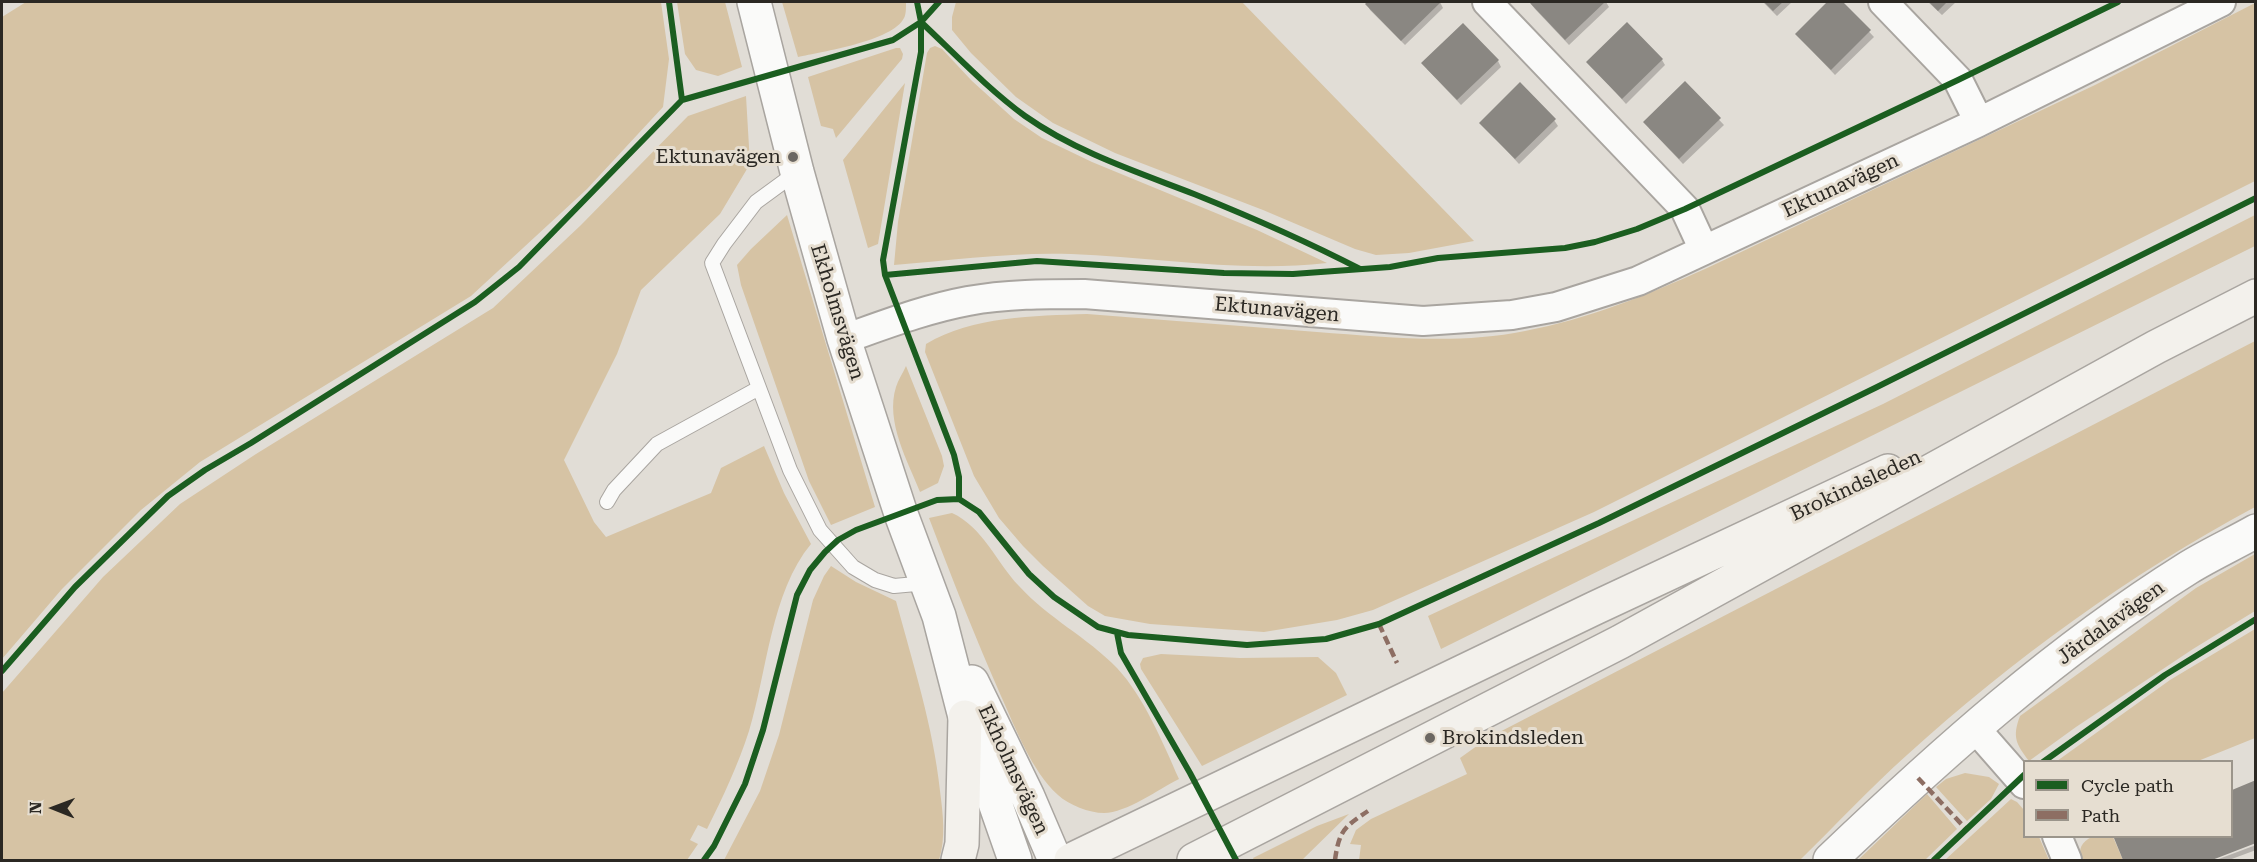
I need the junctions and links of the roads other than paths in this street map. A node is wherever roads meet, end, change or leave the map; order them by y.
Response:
1 (754, 2) edge
2 (1487, 2) edge
3 (1883, 2) edge
4 (2221, 2) edge
5 (1979, 122) junction
6 (797, 172) junction
7 (1704, 249) junction
8 (2256, 296) edge
9 (844, 339) junction
10 (2156, 346) junction
11 (759, 388) junction
12 (607, 502) dead end
13 (2256, 531) edge
14 (927, 583) junction
15 (939, 616) junction
16 (965, 717) junction
17 (1974, 727) junction
18 (2023, 782) edge
19 (2057, 838) edge
20 (958, 861) edge
21 (1015, 861) edge
22 (1055, 861) edge
23 (1071, 861) edge
24 (1194, 861) edge
25 (1830, 861) edge
26 (2067, 861) edge

1 - 6 street, Ekholmsvägen
2 - 7 street
3 - 5 street
4 - 5 street, Ektunavägen
5 - 7 street, Ektunavägen
6 - 9 street, Ekholmsvägen
6 - 11 lane
7 - 9 street, Ektunavägen
8 - 10 main road, Brokindsleden
9 - 14 street, Ekholmsvägen
10 - 23 main road, Brokindsleden
10 - 24 main road, Brokindsleden
11 - 12 lane
11 - 14 lane
13 - 17 street, Järdalavägen
14 - 15 street, Ekholmsvägen
15 - 16 street, Ekholmsvägen
15 - 22 street, Ekholmsvägen
16 - 20 main road
16 - 21 street, Ekholmsvägen
17 - 18 street
17 - 25 street, Järdalavägen
19 - 26 street

